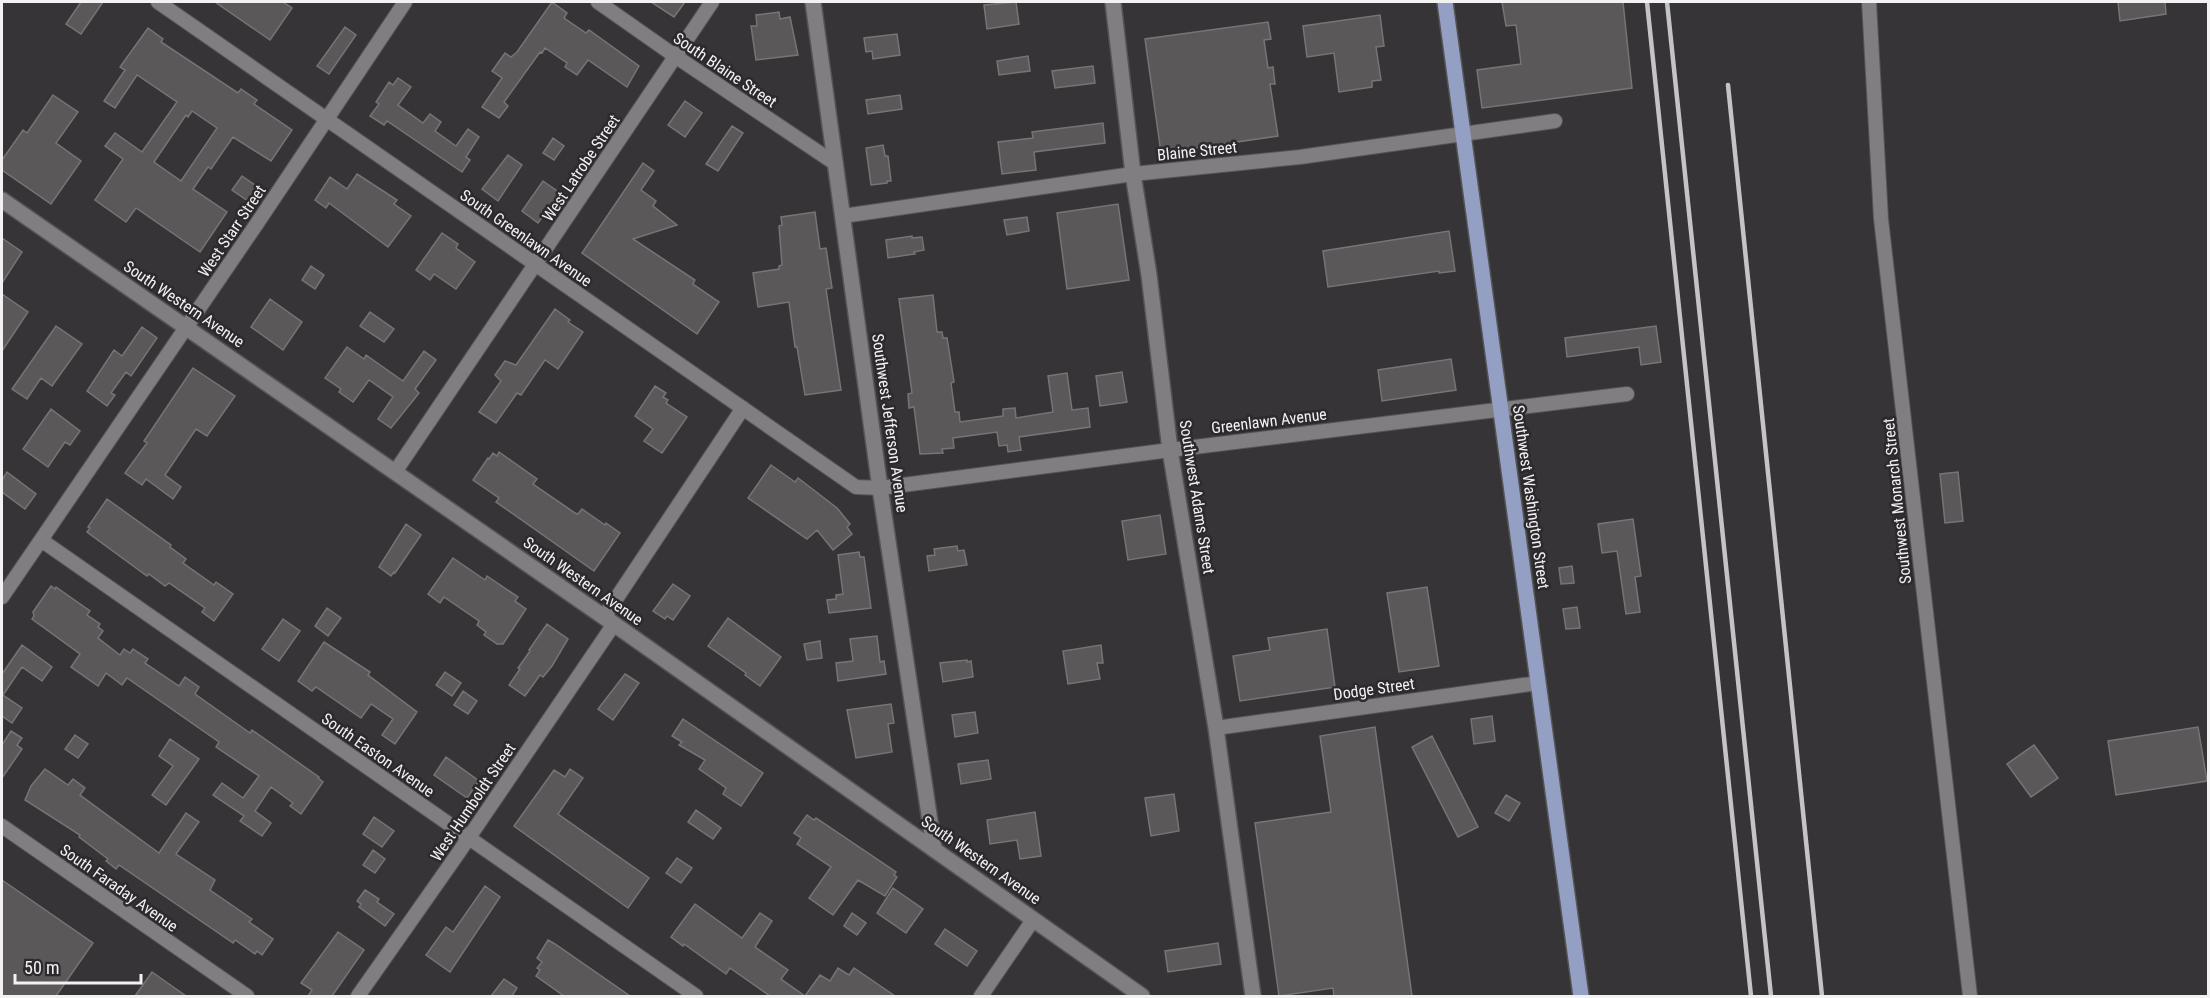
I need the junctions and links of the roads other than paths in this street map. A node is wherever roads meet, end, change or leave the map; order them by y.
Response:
1 (158, 2) edge
2 (405, 2) edge
3 (598, 2) edge
4 (712, 2) edge
5 (813, 2) edge
6 (1113, 2) edge
7 (1445, 2) edge
8 (1869, 2) edge
9 (675, 56) junction
10 (327, 119) junction
11 (1555, 121) dead end
12 (1463, 133) junction
13 (836, 164) junction
14 (1133, 174) junction
15 (2, 200) edge
16 (843, 216) junction
17 (535, 265) junction
18 (187, 326) junction
19 (1626, 394) dead end
20 (743, 408) junction
21 (1501, 409) junction
22 (1170, 450) junction
23 (395, 472) junction
24 (880, 488) junction
25 (41, 540) junction
26 (2, 597) edge
27 (609, 621) junction
28 (1538, 683) junction
29 (1216, 728) junction
30 (2, 826) edge
31 (468, 837) junction
32 (934, 848) junction
33 (1034, 920) junction
34 (246, 996) edge
35 (358, 996) edge
36 (696, 996) edge
37 (981, 996) edge
38 (1142, 996) edge
39 (1253, 996) edge
40 (1581, 996) edge
41 (1970, 996) edge

1 - 10 street, South Greenlawn Avenue
2 - 10 street, West Starr Street
3 - 9 street, South Blaine Street
4 - 9 street, West Latrobe Street
5 - 13 main road, Southwest Jefferson Avenue
6 - 14 main road, Southwest Adams Street
7 - 12 main road, Southwest Washington Street
8 - 41 street, Southwest Monarch Street
9 - 13 street, South Blaine Street
9 - 17 street, West Latrobe Street
10 - 17 street, South Greenlawn Avenue
10 - 18 street, West Starr Street
11 - 12 street, Blaine Street
12 - 14 street, Blaine Street
12 - 21 main road, Southwest Washington Street
13 - 16 main road, Southwest Jefferson Avenue
14 - 16 street, Blaine Street
14 - 22 main road, Southwest Adams Street
15 - 18 main road, South Western Avenue
16 - 24 main road, Southwest Jefferson Avenue
17 - 20 street, South Greenlawn Avenue
17 - 23 street, West Latrobe Street
18 - 23 main road, South Western Avenue
18 - 25 street, West Starr Street
19 - 21 street, Greenlawn Avenue
20 - 24 street, South Greenlawn Avenue
20 - 27 street, West Humboldt Street
21 - 22 street, Greenlawn Avenue
21 - 28 main road, Southwest Washington Street
22 - 24 street, Greenlawn Avenue
22 - 29 main road, Southwest Adams Street
23 - 27 main road, South Western Avenue
24 - 32 main road, Southwest Jefferson Avenue
25 - 26 street, West Starr Street
25 - 31 street, South Easton Avenue
27 - 31 street, West Humboldt Street
27 - 32 main road, South Western Avenue
28 - 29 street, Dodge Street
28 - 40 main road, Southwest Washington Street
29 - 39 main road, Southwest Adams Street
30 - 34 street, South Faraday Avenue
31 - 35 street, West Humboldt Street
31 - 36 street, South Easton Avenue
32 - 33 main road, South Western Avenue
33 - 37 street
33 - 38 main road, South Western Avenue

